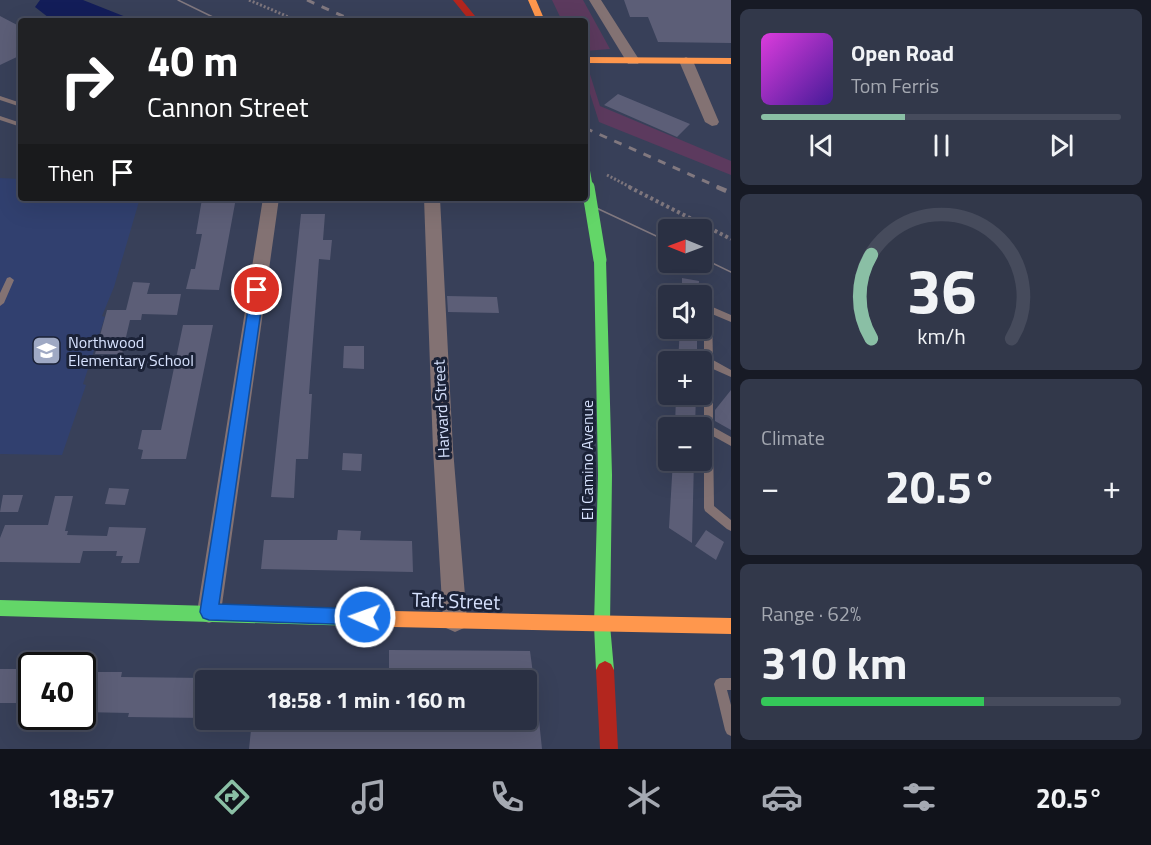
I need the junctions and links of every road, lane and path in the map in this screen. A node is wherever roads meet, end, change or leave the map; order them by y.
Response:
1 (249, 0) edge
2 (458, 0) edge
3 (532, 0) edge
4 (595, 0) edge
5 (291, 18) edge
6 (473, 18) edge
7 (540, 18) edge
8 (588, 60) edge
9 (633, 61) junction
10 (686, 61) junction
11 (731, 61) edge
12 (0, 98) edge
13 (18, 104) edge
14 (0, 118) edge
15 (712, 122) dead end
16 (18, 124) edge
17 (602, 172) dead end
18 (588, 189) edge
19 (271, 201) edge
20 (432, 201) edge
21 (731, 239) edge
22 (10, 280) dead end
23 (0, 303) edge
24 (731, 319) edge
25 (708, 351) edge
26 (712, 364) edge
27 (731, 374) edge
28 (712, 431) edge
29 (731, 442) edge
30 (709, 471) edge
31 (731, 526) edge
32 (0, 608) edge
33 (209, 612) junction
34 (454, 620) junction
35 (602, 625) junction
36 (731, 626) edge
37 (731, 684) edge
38 (731, 730) edge
39 (609, 749) edge

1 - 5 path
2 - 6 street
3 - 7 street
4 - 9 street
8 - 9 street
9 - 10 street
10 - 11 street
10 - 15 street
12 - 13 lane
14 - 16 lane
17 - 21 path
18 - 35 street, El Camino Avenue, bridge
19 - 33 street
20 - 34 street, Harvard Street
22 - 23 lane
24 - 25 lane
26 - 27 lane
28 - 29 lane
30 - 31 lane
32 - 33 street, Taft Street
33 - 34 street, Taft Street
34 - 35 street, Taft Street
35 - 36 street, Taft Street
35 - 39 street, El Camino Avenue
37 - 38 lane

